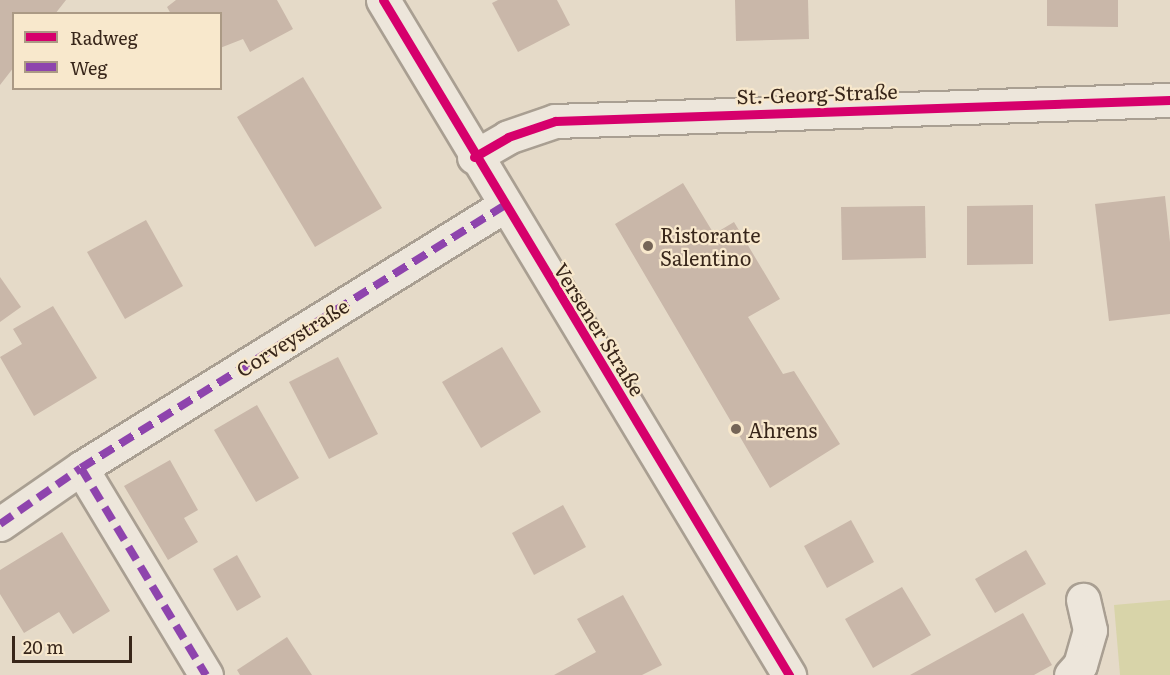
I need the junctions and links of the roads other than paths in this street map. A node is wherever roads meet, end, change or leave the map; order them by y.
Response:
1 (383, 0) edge
2 (1170, 100) edge
3 (474, 157) junction
4 (504, 206) junction
5 (81, 468) junction
6 (0, 524) edge
7 (1083, 600) dead end
8 (206, 675) edge
9 (789, 675) edge
10 (1071, 675) edge

1 - 3 street, Versener Straße
2 - 3 street, St.-Georg-Straße
3 - 4 street, Versener Straße
4 - 5 street, Corveystraße
4 - 9 street, Versener Straße
5 - 6 street, Corveystraße
5 - 8 street
7 - 10 street

